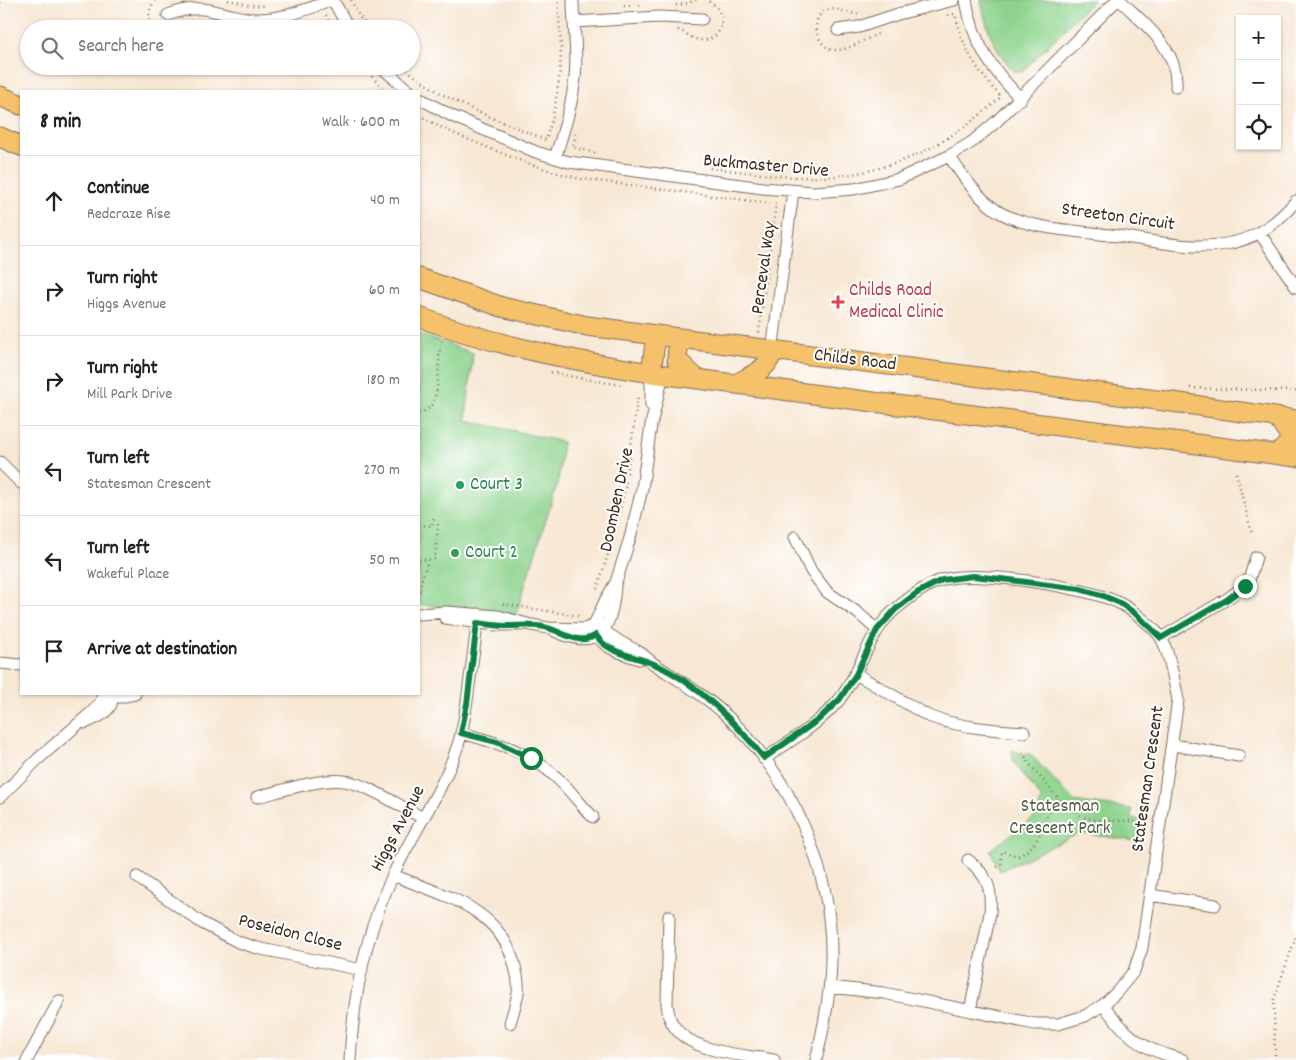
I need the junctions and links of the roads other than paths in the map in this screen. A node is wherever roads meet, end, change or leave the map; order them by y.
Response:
1 (333, 0) edge
2 (573, 0) edge
3 (954, 0) edge
4 (966, 0) edge
5 (1119, 0) edge
6 (168, 15) dead end
7 (702, 19) dead end
8 (345, 20) edge
9 (574, 22) junction
10 (838, 30) dead end
11 (390, 75) edge
12 (1176, 87) dead end
13 (408, 90) edge
14 (0, 96) edge
15 (420, 99) edge
16 (1020, 99) junction
17 (20, 105) edge
18 (0, 137) edge
19 (20, 146) edge
20 (949, 156) junction
21 (555, 158) junction
22 (793, 191) junction
23 (1296, 201) edge
24 (1259, 232) junction
25 (420, 278) edge
26 (1296, 287) edge
27 (420, 317) edge
28 (662, 336) junction
29 (687, 339) junction
30 (772, 351) junction
31 (651, 378) junction
32 (697, 379) junction
33 (736, 384) junction
34 (1287, 419) edge
35 (1277, 454) junction
36 (1296, 457) edge
37 (0, 462) edge
38 (20, 481) edge
39 (795, 537) dead end
40 (1256, 557) dead end
41 (423, 614) edge
42 (477, 619) junction
43 (595, 627) junction
44 (877, 630) junction
45 (1161, 638) junction
46 (0, 663) edge
47 (20, 665) edge
48 (856, 674) junction
49 (108, 695) edge
50 (118, 695) edge
51 (130, 695) edge
52 (1024, 732) dead end
53 (461, 733) junction
54 (1173, 745) junction
55 (1239, 756) dead end
56 (764, 758) junction
57 (0, 797) edge
58 (257, 797) dead end
59 (593, 817) dead end
60 (423, 818) junction
61 (968, 860) dead end
62 (393, 875) junction
63 (137, 877) dead end
64 (1150, 895) junction
65 (1215, 906) dead end
66 (669, 916) dead end
67 (362, 970) junction
68 (830, 987) junction
69 (58, 1001) dead end
70 (1103, 1005) junction
71 (970, 1011) junction
72 (510, 1023) dead end
73 (27, 1060) edge
74 (350, 1060) edge
75 (774, 1060) edge
76 (816, 1060) edge
77 (1183, 1060) edge

1 - 6 street
1 - 8 street
2 - 9 street
3 - 10 street
4 - 16 street
5 - 12 street
5 - 16 street, Buckmaster Drive
7 - 9 street
9 - 21 street
11 - 13 street
14 - 17 main road
15 - 21 street, Buckmaster Drive
16 - 20 street, Buckmaster Drive
18 - 19 main road
20 - 22 street, Buckmaster Drive
20 - 24 street, Streeton Circuit
21 - 22 street, Buckmaster Drive
22 - 30 street, Perceval Way
23 - 24 street, Streeton Circuit
24 - 26 street
25 - 28 main road, Childs Road
27 - 31 main road, Childs Road
28 - 29 main road, Childs Road
28 - 31 main road
29 - 30 main road, Childs Road
29 - 32 main road
30 - 33 main road
30 - 34 main road, Childs Road
31 - 32 main road, Childs Road
31 - 43 street, Doomben Drive
32 - 33 main road, Childs Road
33 - 35 main road, Childs Road
34 - 35 main road
35 - 36 main road, Childs Road
37 - 38 street
39 - 44 street
40 - 45 street
41 - 42 street
42 - 43 street
42 - 53 street, Higgs Avenue
43 - 56 street
44 - 45 street, Statesman Crescent
44 - 48 street, Statesman Crescent
45 - 54 street, Statesman Crescent
46 - 47 street
48 - 52 street
48 - 56 street, Statesman Crescent
49 - 57 street
50 - 51 street
53 - 59 street
53 - 60 street, Higgs Avenue
54 - 55 street
54 - 64 street, Statesman Crescent
56 - 68 street
58 - 60 street
60 - 62 street, Higgs Avenue
61 - 71 street
62 - 67 street, Higgs Avenue
62 - 72 street
63 - 67 street, Poseidon Close
64 - 65 street
64 - 70 street, Statesman Crescent
66 - 75 street
67 - 74 street, Higgs Avenue
68 - 71 street, Statesman Crescent
68 - 76 street
69 - 73 street
70 - 71 street, Statesman Crescent
70 - 77 street

